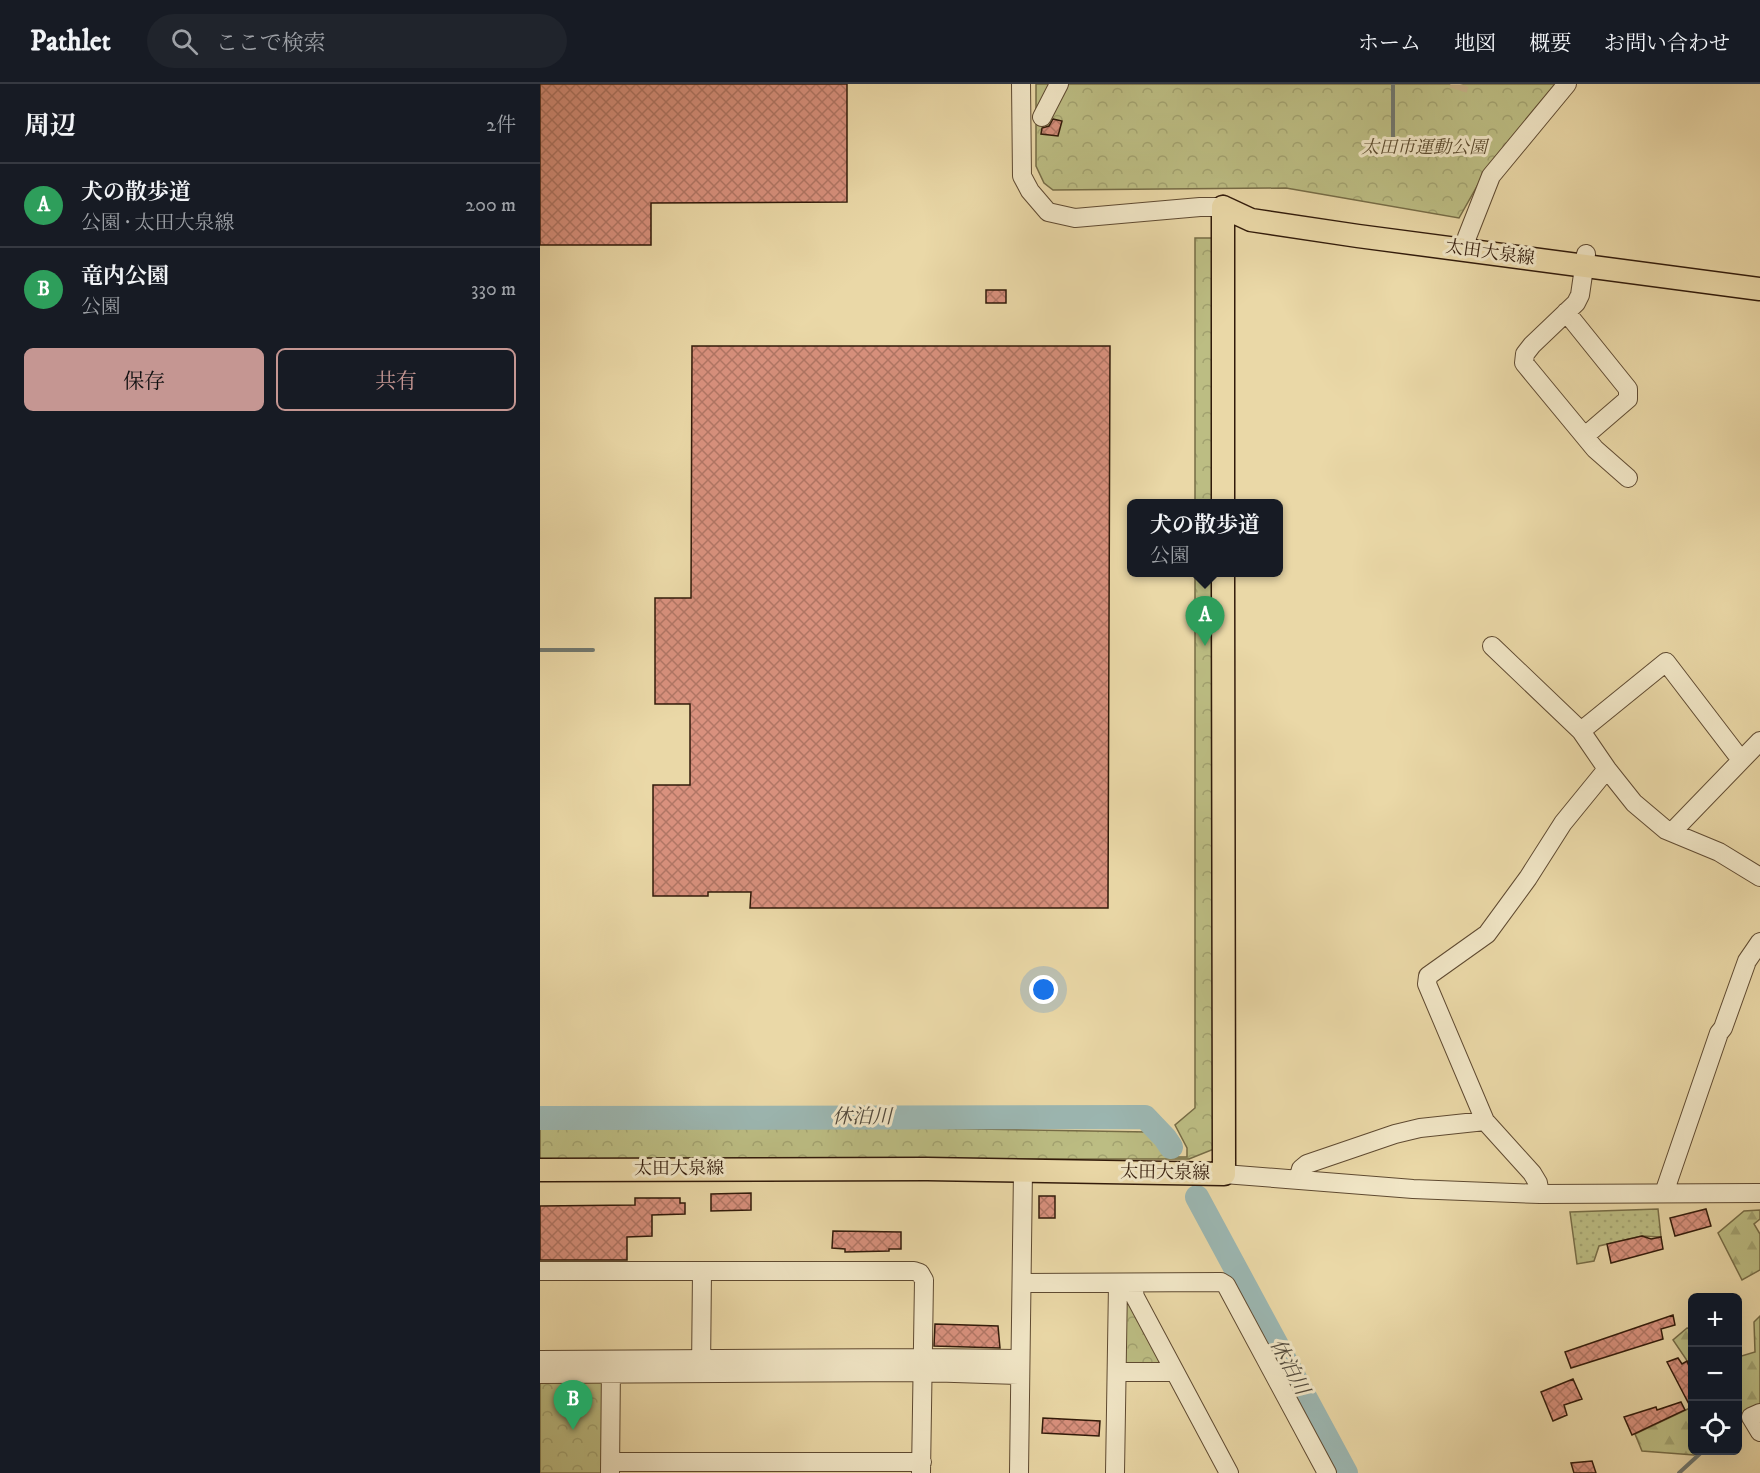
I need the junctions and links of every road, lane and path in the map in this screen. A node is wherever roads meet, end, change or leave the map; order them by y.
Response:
1 (1021, 84) edge
2 (1059, 84) edge
3 (1567, 84) edge
4 (1042, 117) dead end
5 (1222, 207) junction
6 (1467, 243) junction
7 (1585, 260) junction
8 (1760, 276) edge
9 (1760, 289) edge
10 (1566, 312) junction
11 (1584, 436) junction
12 (1628, 478) dead end
13 (1224, 499) edge
14 (1223, 577) edge
15 (1492, 646) dead end
16 (1581, 731) junction
17 (1760, 741) edge
18 (1741, 760) junction
19 (1607, 769) junction
20 (1672, 832) junction
21 (1760, 877) edge
22 (1760, 942) edge
23 (1485, 1121) junction
24 (540, 1170) edge
25 (1023, 1170) junction
26 (1224, 1174) junction
27 (1298, 1180) junction
28 (1664, 1193) junction
29 (1760, 1193) edge
30 (1540, 1194) junction
31 (702, 1270) junction
32 (540, 1271) edge
33 (1022, 1283) junction
34 (1125, 1283) junction
35 (540, 1360) edge
36 (924, 1365) junction
37 (611, 1367) junction
38 (701, 1367) junction
39 (1019, 1367) junction
40 (1117, 1372) junction
41 (1175, 1372) junction
42 (540, 1374) edge
43 (1760, 1413) edge
44 (1760, 1432) edge
45 (610, 1467) edge
46 (922, 1468) edge
47 (1018, 1473) edge
48 (1115, 1473) edge
49 (1229, 1473) edge
50 (1327, 1473) edge

1 - 5 street
2 - 4 street
3 - 6 street
5 - 6 main road, 太田大泉線
5 - 13 main road
6 - 7 main road, 太田大泉線
7 - 8 main road, 太田大泉線
7 - 9 main road, 太田大泉線
7 - 10 street
10 - 11 street
10 - 11 street
11 - 12 street
14 - 26 main road, 太田大泉線
15 - 16 street
16 - 18 street
16 - 19 street
17 - 18 street
18 - 20 street
19 - 20 street
19 - 23 street
20 - 21 street
22 - 28 street
23 - 27 street
23 - 30 street
24 - 25 main road, 太田大泉線
25 - 26 main road, 太田大泉線
25 - 33 street
26 - 27 street
27 - 30 street
28 - 29 street
28 - 30 street
31 - 32 street
31 - 36 street
31 - 38 street
33 - 34 street
33 - 39 street
34 - 40 street
34 - 41 street
34 - 50 street
35 - 37 street
36 - 38 street
36 - 39 street
36 - 46 street
37 - 38 street
37 - 42 street
37 - 45 street
39 - 47 street
40 - 41 street
40 - 48 street
41 - 49 street
43 - 44 street
45 - 46 street

